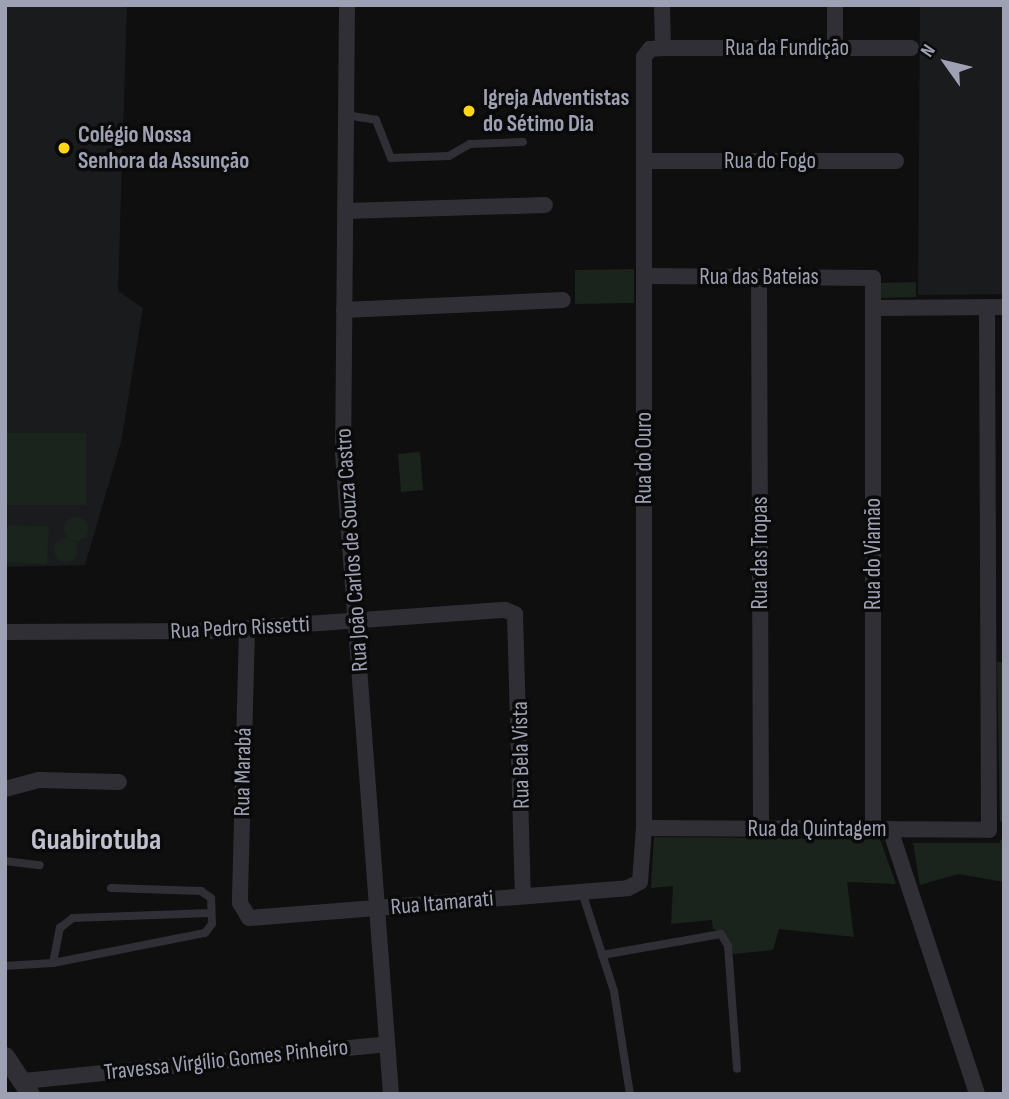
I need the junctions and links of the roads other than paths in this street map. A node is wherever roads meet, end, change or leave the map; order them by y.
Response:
1 (346, 5) edge
2 (662, 5) edge
3 (835, 5) edge
4 (663, 48) junction
5 (835, 48) junction
6 (911, 48) dead end
7 (346, 115) junction
8 (523, 142) dead end
9 (644, 161) junction
10 (896, 161) dead end
11 (545, 205) dead end
12 (345, 211) junction
13 (644, 276) junction
14 (759, 277) junction
15 (873, 278) joint
16 (563, 300) dead end
17 (987, 307) junction
18 (1004, 307) edge
19 (873, 309) junction
20 (344, 310) junction
21 (996, 421) edge
22 (996, 535) edge
23 (515, 614) joint
24 (355, 621) junction
25 (247, 629) junction
26 (5, 632) edge
27 (996, 652) edge
28 (119, 782) dead end
29 (5, 789) edge
30 (644, 828) junction
31 (761, 829) junction
32 (873, 829) junction
33 (890, 829) junction
34 (5, 861) edge
35 (40, 864) dead end
36 (639, 882) joint
37 (111, 888) dead end
38 (582, 892) junction
39 (523, 896) junction
40 (377, 908) junction
41 (211, 913) junction
42 (244, 914) joint
43 (602, 955) junction
44 (53, 963) junction
45 (5, 966) edge
46 (387, 1044) junction
47 (5, 1056) edge
48 (737, 1069) dead end
49 (27, 1087) edge
50 (391, 1094) edge
51 (630, 1094) edge
52 (977, 1094) edge

1 - 7 street, Rua João Carlos de Souza Castro
2 - 4 street
3 - 5 street
4 - 5 street, Rua da Fundição
4 - 9 street, Rua do Ouro
5 - 6 street, Rua da Fundição
7 - 8 lane
7 - 12 street, Rua João Carlos de Souza Castro
9 - 10 street, Rua do Fogo
9 - 13 street, Rua do Ouro
11 - 12 street
12 - 20 street, Rua João Carlos de Souza Castro
13 - 14 street, Rua das Bateias
13 - 30 street, Rua do Ouro
14 - 15 street, Rua das Bateias
14 - 31 street, Rua das Tropas
15 - 19 street, Rua do Viamão
16 - 20 street
17 - 18 street
17 - 19 street
17 - 21 street
19 - 32 street, Rua do Viamão
20 - 24 street, Rua João Carlos de Souza Castro
21 - 22 street
22 - 27 street
23 - 24 street, Rua Pedro Rissetti
23 - 39 street, Rua Bela Vista
24 - 25 street, Rua Pedro Rissetti
24 - 40 street, Rua João Carlos de Souza Castro
25 - 26 street, Rua Pedro Rissetti
25 - 42 street, Rua Marabá
27 - 33 street, Rua da Quintagem
28 - 29 street
30 - 31 street, Rua da Quintagem
30 - 36 street, Rua do Ouro
31 - 32 street, Rua da Quintagem
32 - 33 street, Rua da Quintagem
33 - 52 street
34 - 35 lane
36 - 38 street, Rua Itamarati
37 - 41 lane
38 - 39 street, Rua Itamarati
38 - 43 lane
39 - 40 street, Rua Itamarati
40 - 42 street, Rua Itamarati
40 - 46 street, Rua João Carlos de Souza Castro
41 - 44 lane
41 - 44 lane
43 - 48 lane
43 - 51 lane
44 - 45 lane
46 - 49 street, Travessa Virgílio Gomes Pinheiro
46 - 50 street, Rua João Carlos de Souza Castro
47 - 49 street

